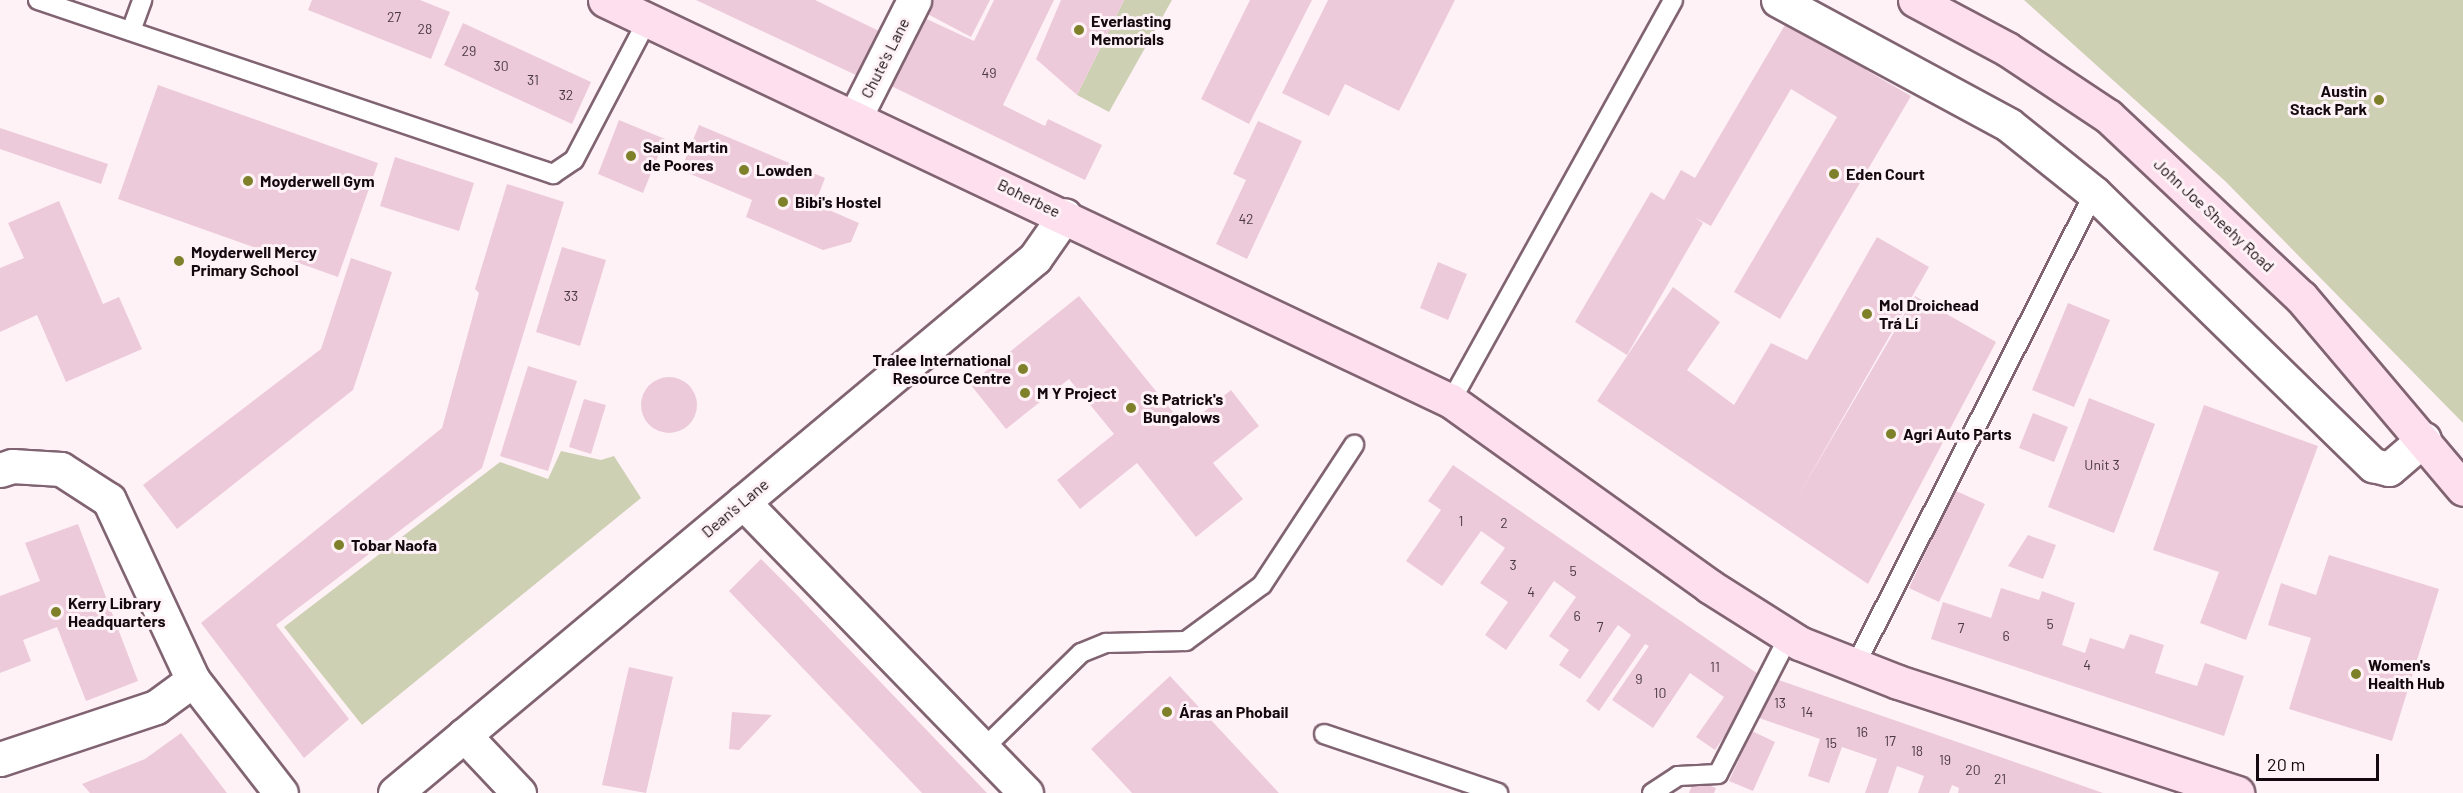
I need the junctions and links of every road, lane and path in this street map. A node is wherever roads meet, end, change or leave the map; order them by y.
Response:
1 (38, 0) edge
2 (142, 0) edge
3 (605, 0) edge
4 (914, 0) edge
5 (1673, 0) edge
6 (1778, 0) edge
7 (1915, 0) edge
8 (647, 21) junction
9 (131, 32) junction
10 (856, 115) junction
11 (2094, 193) junction
12 (1065, 215) junction
13 (1451, 401) junction
14 (2424, 439) junction
15 (1354, 445) dead end
16 (0, 470) edge
17 (2463, 489) edge
18 (743, 502) junction
19 (1789, 636) junction
20 (1855, 666) junction
21 (193, 680) junction
22 (1324, 734) dead end
23 (464, 735) junction
24 (982, 750) junction
25 (0, 759) edge
26 (281, 793) edge
27 (395, 793) edge
28 (519, 793) edge
29 (1026, 793) edge
30 (1498, 793) edge
31 (1652, 793) edge
32 (2237, 793) edge

1 - 9 lane
2 - 9 lane
3 - 8 main road, Boherbee
4 - 10 street, Chute's Lane
5 - 13 lane
6 - 11 street
7 - 14 main road, John Joe Sheehy Road
8 - 9 lane
8 - 10 main road, Boherbee
10 - 12 main road, Boherbee
11 - 14 street
11 - 20 lane
12 - 13 main road, Boherbee
12 - 18 street, Dean's Lane
13 - 19 main road, Boherbee
14 - 17 main road, John Joe Sheehy Road
15 - 24 lane
16 - 21 street
18 - 23 street, Dean's Lane
18 - 24 street
19 - 20 main road, Boherbee
19 - 31 lane
20 - 32 main road, Boherbee
21 - 25 street
21 - 26 street
22 - 30 lane
23 - 27 street, Dean's Lane
23 - 28 street
24 - 29 street

